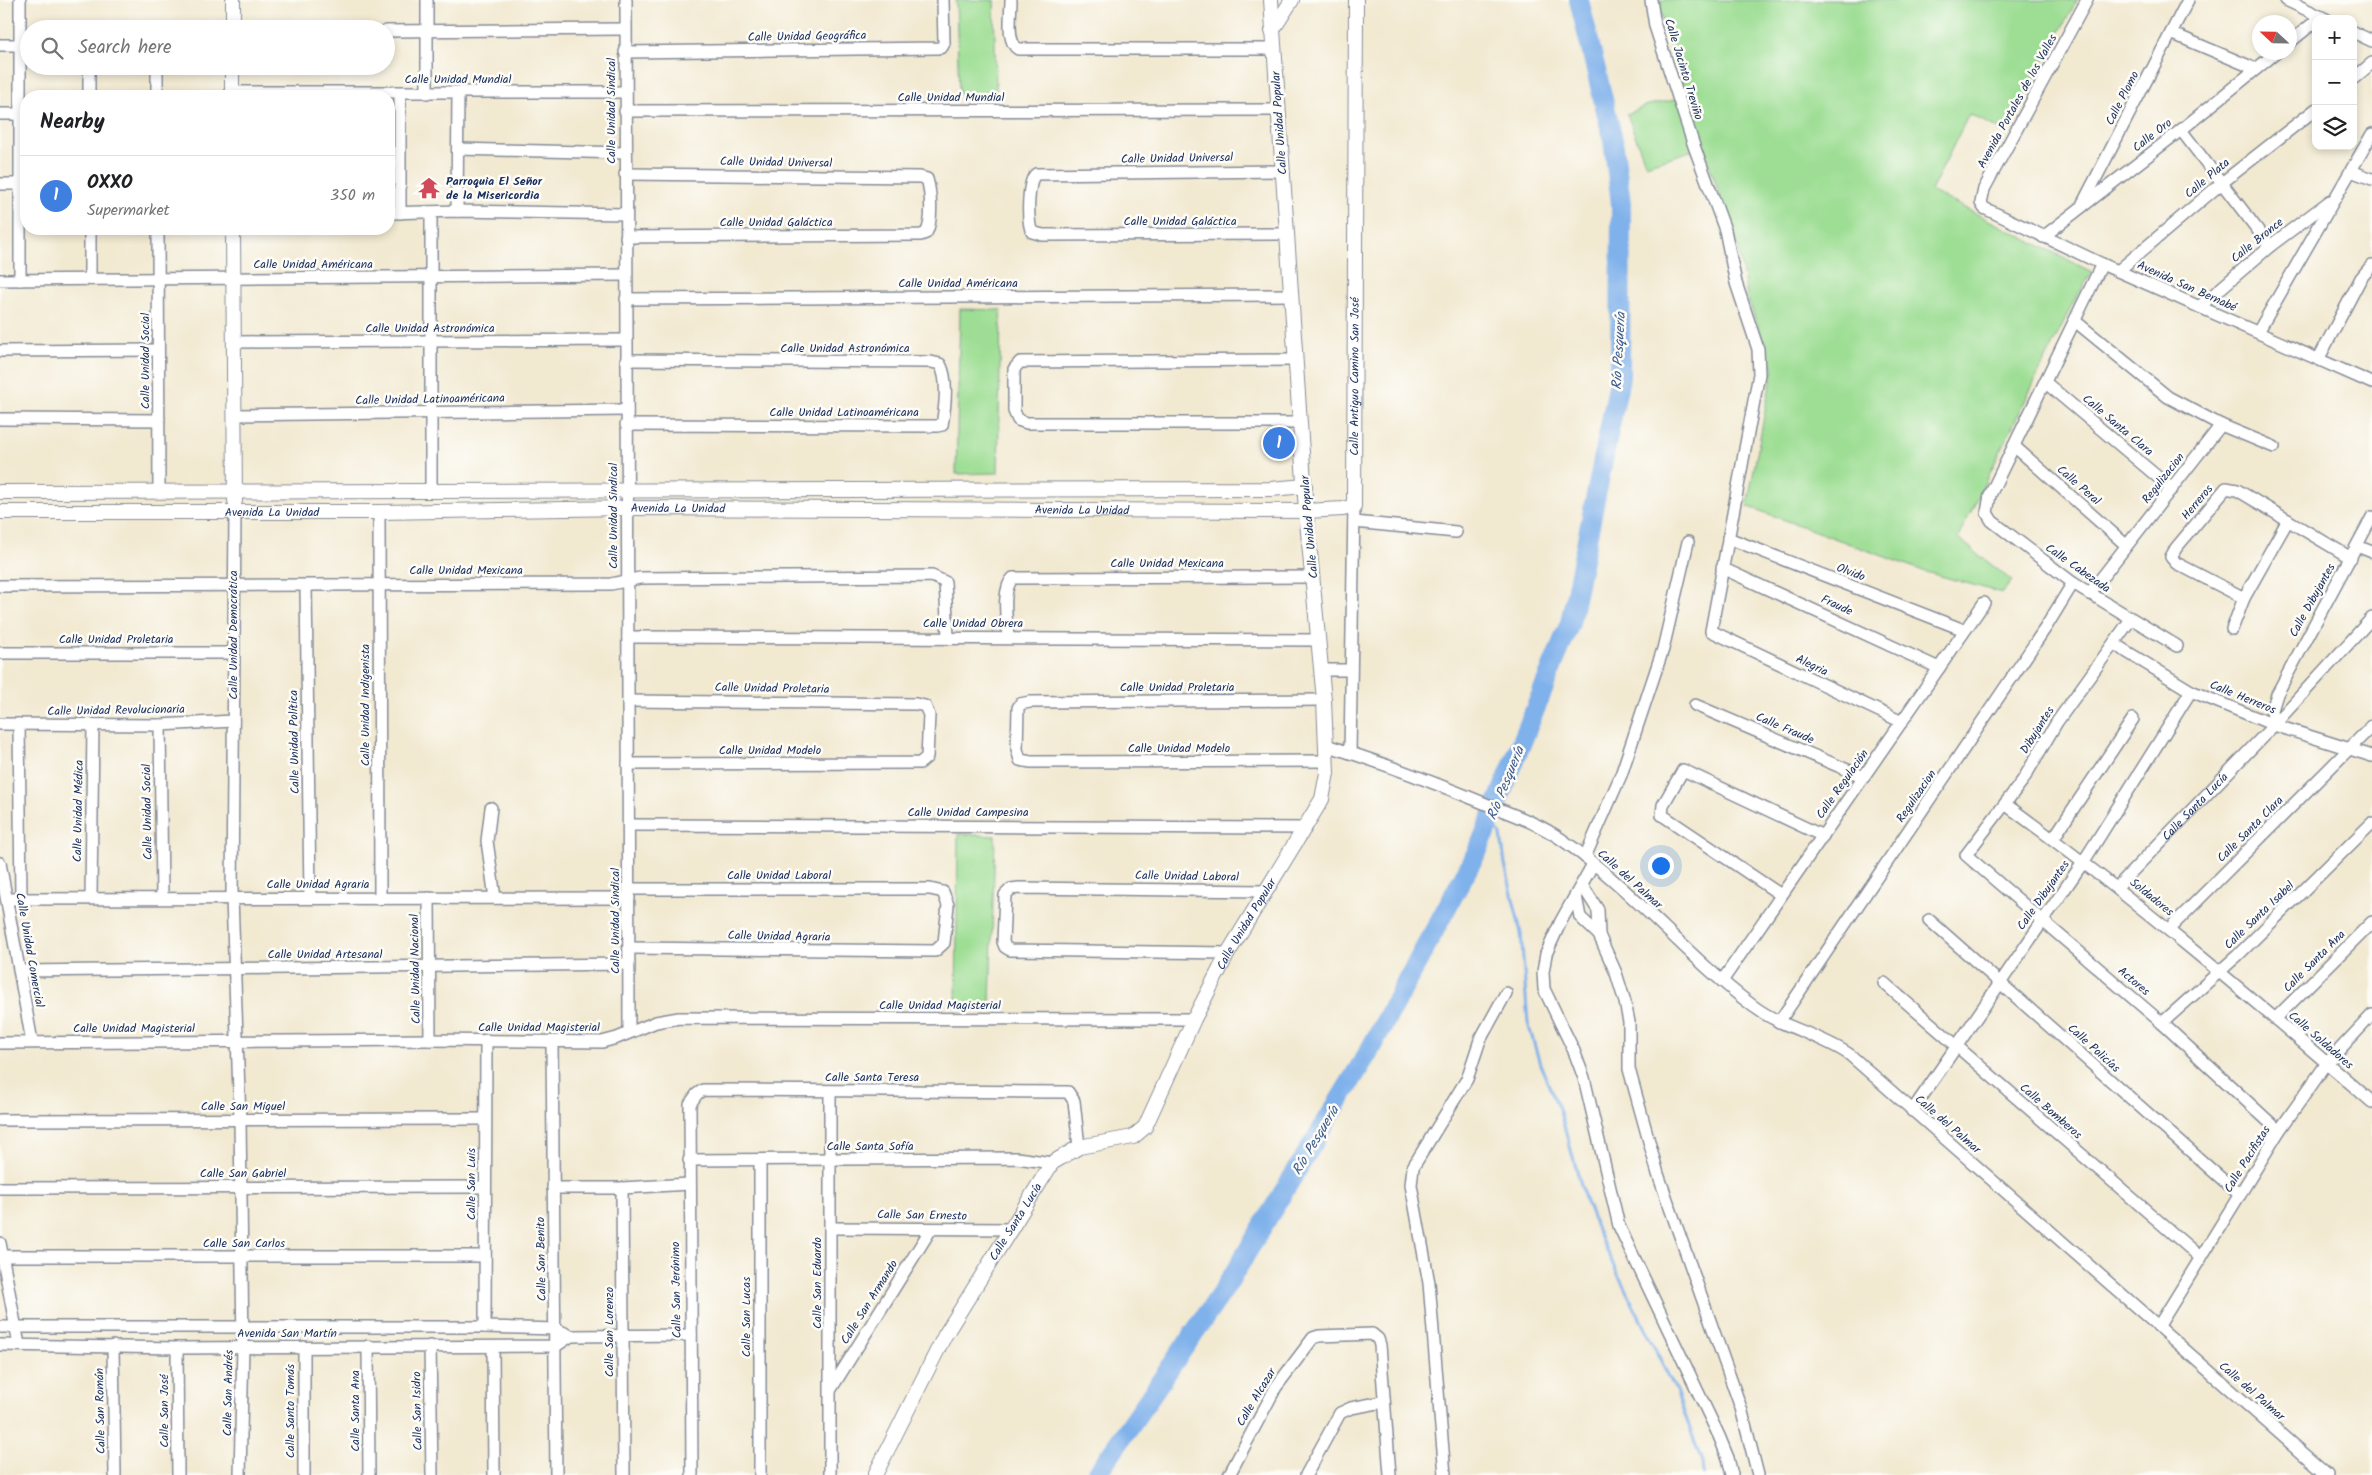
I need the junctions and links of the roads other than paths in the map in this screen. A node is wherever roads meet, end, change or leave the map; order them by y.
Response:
1 (20, 0) edge
2 (233, 0) edge
3 (427, 0) edge
4 (626, 0) edge
5 (943, 0) edge
6 (1011, 0) edge
7 (1271, 0) edge
8 (1292, 0) edge
9 (1356, 0) edge
10 (1651, 0) edge
11 (2087, 0) edge
12 (2188, 0) edge
13 (2286, 0) edge
14 (2314, 15) edge
15 (22, 20) edge
16 (233, 20) edge
17 (2312, 26) edge
18 (624, 29) junction
19 (427, 30) junction
20 (395, 31) edge
21 (1272, 31) junction
22 (2171, 33) junction
23 (2357, 34) edge
24 (2297, 37) edge
25 (2372, 41) edge
26 (0, 45) edge
27 (20, 45) edge
28 (1273, 48) junction
29 (624, 52) junction
30 (2267, 60) edge
31 (2372, 64) edge
32 (2256, 69) junction
33 (22, 75) edge
34 (89, 75) edge
35 (157, 75) edge
36 (232, 75) edge
37 (2357, 76) edge
38 (21, 90) edge
39 (89, 90) edge
40 (157, 90) edge
41 (232, 90) edge
42 (625, 92) junction
43 (395, 93) edge
44 (400, 93) junction
45 (427, 93) junction
46 (458, 93) junction
47 (20, 100) edge
48 (1278, 110) junction
49 (625, 111) junction
50 (2312, 112) edge
51 (0, 114) edge
52 (19, 114) junction
53 (2181, 130) junction
54 (2372, 134) edge
55 (395, 144) edge
56 (458, 149) junction
57 (625, 153) junction
58 (1283, 171) junction
59 (2352, 171) junction
60 (625, 174) junction
61 (2372, 179) edge
62 (2223, 182) junction
63 (0, 184) edge
64 (20, 184) junction
65 (2335, 197) junction
66 (2081, 208) junction
67 (457, 211) junction
68 (431, 212) junction
69 (395, 213) edge
70 (1992, 213) joint
71 (625, 214) junction
72 (926, 233) joint
73 (1286, 234) junction
74 (90, 235) edge
75 (158, 235) edge
76 (233, 235) edge
77 (1043, 235) joint
78 (626, 237) junction
79 (2043, 237) junction
80 (2270, 246) junction
81 (2102, 264) junction
82 (2372, 265) edge
83 (2118, 271) junction
84 (626, 275) junction
85 (430, 277) junction
86 (234, 278) junction
87 (158, 279) junction
88 (0, 280) edge
89 (20, 280) junction
90 (90, 280) junction
91 (1290, 295) junction
92 (626, 299) junction
93 (2199, 308) junction
94 (2075, 321) junction
95 (2258, 332) junction
96 (626, 340) junction
97 (234, 342) junction
98 (429, 342) junction
99 (158, 350) junction
100 (0, 351) edge
101 (2319, 358) junction
102 (626, 360) junction
103 (1295, 360) junction
104 (2372, 382) edge
105 (2046, 383) junction
106 (627, 410) junction
107 (429, 413) junction
108 (234, 415) junction
109 (0, 419) edge
110 (159, 420) junction
111 (1300, 423) junction
112 (626, 425) junction
113 (942, 425) joint
114 (2221, 425) junction
115 (2014, 446) junction
116 (2274, 447) dead end
117 (1305, 486) junction
118 (2172, 489) junction
119 (431, 490) junction
120 (627, 490) junction
121 (0, 492) edge
122 (159, 492) junction
123 (235, 492) junction
124 (1354, 506) junction
125 (628, 508) junction
126 (235, 511) junction
127 (1306, 511) junction
128 (0, 512) edge
129 (379, 512) junction
130 (2372, 517) edge
131 (2288, 520) junction
132 (1354, 522) junction
133 (1456, 532) dead end
134 (1728, 538) junction
135 (1688, 542) dead end
136 (2126, 545) junction
137 (2357, 546) junction
138 (2372, 552) edge
139 (2351, 558) junction
140 (1722, 568) junction
141 (1313, 577) junction
142 (626, 581) junction
143 (2073, 583) junction
144 (379, 584) junction
145 (0, 586) edge
146 (233, 586) junction
147 (306, 586) junction
148 (2089, 594) junction
149 (2244, 598) junction
150 (1984, 603) dead end
151 (2372, 618) edge
152 (2131, 619) junction
153 (2232, 629) dead end
154 (1964, 630) junction
155 (1711, 631) joint
156 (948, 636) junction
157 (628, 637) junction
158 (1008, 637) junction
159 (1318, 640) junction
160 (2114, 644) junction
161 (2177, 646) dead end
162 (0, 653) edge
163 (232, 653) junction
164 (1940, 668) junction
165 (1321, 670) junction
166 (1351, 670) junction
167 (2192, 691) junction
168 (1324, 700) junction
169 (628, 701) junction
170 (1695, 705) dead end
171 (2133, 719) dead end
172 (233, 721) junction
173 (1902, 722) junction
174 (0, 724) edge
175 (19, 724) junction
176 (93, 724) junction
177 (160, 725) junction
178 (2274, 725) junction
179 (2370, 731) edge
180 (1326, 745) junction
181 (2350, 748) junction
182 (1350, 753) junction
183 (2372, 756) edge
184 (1326, 761) junction
185 (1031, 762) joint
186 (628, 764) junction
187 (911, 764) joint
188 (1864, 777) junction
189 (2005, 804) junction
190 (491, 808) dead end
191 (2372, 823) edge
192 (630, 825) junction
193 (1306, 828) junction
194 (1823, 836) junction
195 (2053, 839) junction
196 (1966, 855) joint
197 (1589, 860) junction
198 (2084, 862) junction
199 (0, 863) edge
200 (1582, 885) junction
201 (2117, 887) junction
202 (1264, 891) junction
203 (629, 893) junction
204 (1781, 895) junction
205 (1576, 896) junction
206 (20, 897) junction
207 (91, 898) junction
208 (162, 898) junction
209 (232, 898) junction
210 (310, 898) junction
211 (380, 898) junction
212 (428, 898) junction
213 (495, 898) junction
214 (7, 899) junction
215 (1929, 920) dead end
216 (2041, 921) junction
217 (2372, 922) edge
218 (2169, 929) junction
219 (1599, 935) junction
220 (629, 948) junction
221 (928, 951) joint
222 (1228, 952) junction
223 (629, 964) junction
224 (430, 967) junction
225 (234, 968) junction
226 (21, 971) junction
227 (2218, 972) junction
228 (1722, 981) junction
229 (2000, 981) junction
230 (1884, 983) dead end
231 (1506, 993) dead end
232 (2372, 1015) edge
233 (2275, 1019) junction
234 (1194, 1020) junction
235 (1779, 1022) junction
236 (2162, 1023) junction
237 (629, 1032) junction
238 (430, 1040) junction
239 (486, 1040) junction
240 (237, 1041) junction
241 (32, 1042) junction
242 (552, 1042) junction
243 (0, 1043) edge
244 (1956, 1048) junction
245 (2327, 1063) junction
246 (830, 1091) junction
247 (2372, 1102) edge
248 (690, 1104) joint
249 (1912, 1111) junction
250 (486, 1119) junction
251 (0, 1120) edge
252 (240, 1120) junction
253 (2280, 1131) junction
254 (1079, 1147) junction
255 (689, 1160) junction
256 (760, 1160) junction
257 (830, 1160) junction
258 (1052, 1162) junction
259 (689, 1184) junction
260 (241, 1186) junction
261 (485, 1187) junction
262 (0, 1188) edge
263 (553, 1188) junction
264 (622, 1188) junction
265 (2240, 1195) junction
266 (831, 1228) junction
267 (931, 1229) junction
268 (1012, 1229) junction
269 (0, 1243) edge
270 (2, 1256) junction
271 (485, 1256) junction
272 (242, 1257) junction
273 (2201, 1258) junction
274 (0, 1327) edge
275 (15, 1327) junction
276 (242, 1327) junction
277 (485, 1327) junction
278 (2158, 1327) junction
279 (556, 1329) junction
280 (623, 1335) junction
281 (691, 1335) junction
282 (571, 1336) junction
283 (0, 1345) edge
284 (19, 1345) junction
285 (113, 1346) junction
286 (368, 1346) junction
287 (430, 1346) junction
288 (556, 1346) junction
289 (243, 1347) junction
290 (304, 1347) junction
291 (493, 1347) junction
292 (177, 1348) junction
293 (831, 1390) junction
294 (1384, 1402) junction
295 (115, 1475) edge
296 (178, 1475) edge
297 (240, 1475) edge
298 (304, 1475) edge
299 (369, 1475) edge
300 (432, 1475) edge
301 (494, 1475) edge
302 (556, 1475) edge
303 (624, 1475) edge
304 (692, 1475) edge
305 (760, 1475) edge
306 (830, 1475) edge
307 (874, 1475) edge
308 (1229, 1475) edge
309 (1306, 1475) edge
310 (1390, 1475) edge
311 (1445, 1475) edge
312 (1732, 1475) edge
313 (1758, 1475) edge
314 (2327, 1475) edge

1 - 15 street
2 - 16 street
3 - 19 street
4 - 18 street, Calle Unidad Sindical
5 - 29 street, Calle Unidad Geográfica
6 - 28 street
7 - 21 street, Calle Unidad Popular
8 - 21 street
9 - 124 street, Calle Antiguo Camino San José
10 - 134 street, Calle Jacinto Treviño
11 - 70 street, Avenida Portales de los Valles
12 - 22 street, Calle Plomo
13 - 14 street
17 - 24 street
18 - 19 street
18 - 29 street, Calle Unidad Sindical
19 - 20 street
19 - 45 street
21 - 28 street, Calle Unidad Popular
22 - 32 street
22 - 66 street, Calle Plomo
23 - 25 street
26 - 27 street
28 - 48 street, Calle Unidad Popular
29 - 42 street, Calle Unidad Sindical
30 - 32 street, Calle Oro
31 - 37 street
32 - 53 street, Calle Oro
33 - 38 street
34 - 39 street
35 - 40 street
36 - 41 street
42 - 46 street, Calle Unidad Mundial
42 - 49 street, Calle Unidad Sindical
43 - 44 street, Calle Unidad Mundial
44 - 45 street, Calle Unidad Mundial
44 - 55 street
45 - 46 street, Calle Unidad Mundial
46 - 56 street
47 - 52 street
48 - 49 street, Calle Unidad Mundial
48 - 58 street, Calle Unidad Popular
49 - 57 street, Calle Unidad Sindical
50 - 62 street, Calle Plata
51 - 52 street
52 - 64 street
53 - 62 street
53 - 66 street, Calle Oro
54 - 59 street, Calle Bronce
56 - 57 street
56 - 67 street
57 - 60 street, Calle Unidad Sindical
58 - 73 street, Calle Unidad Popular
58 - 77 street, Calle Unidad Universal
59 - 61 street
59 - 65 street, Calle Bronce
60 - 71 street, Calle Unidad Sindical
60 - 72 street, Calle Unidad Universal
62 - 80 street
62 - 83 street, Calle Plata
63 - 64 street
64 - 89 street
65 - 80 street, Calle Bronce
65 - 95 street, Calle Bronce
66 - 79 street, Calle Oro
67 - 68 street
67 - 71 street
68 - 69 street
68 - 85 street
70 - 79 street, Avenida San Bernabé
71 - 78 street, Calle Unidad Sindical
72 - 78 street, Calle Unidad Galáctica
73 - 77 street, Calle Unidad Galáctica
73 - 91 street, Calle Unidad Popular
74 - 90 street
75 - 87 street, Calle Unidad Social
76 - 86 street, Calle Unidad Democrática
78 - 84 street, Calle Unidad Sindical
79 - 81 street, Avenida San Bernabé
80 - 93 street, Calle Bronce
81 - 83 street, Avenida San Bernabé
81 - 94 street
82 - 101 street
83 - 93 street, Avenida San Bernabé
84 - 85 street, Calle Unidad Américana
84 - 92 street, Calle Unidad Sindical
85 - 86 street, Calle Unidad Américana
85 - 98 street
86 - 87 street, Calle Unidad Américana
86 - 97 street, Calle Unidad Democrática
87 - 90 street, Calle Unidad Américana
87 - 99 street, Calle Unidad Social
88 - 89 street, Calle Unidad Américana
89 - 90 street, Calle Unidad Américana
91 - 92 street, Calle Unidad Américana
91 - 103 street, Calle Unidad Popular
92 - 96 street, Calle Unidad Sindical
93 - 95 street, Avenida San Bernabé
94 - 105 street
94 - 114 street
95 - 101 street, Avenida San Bernabé
96 - 98 street, Calle Unidad Astronómica
96 - 102 street, Calle Unidad Sindical
97 - 98 street, Calle Unidad Astronómica
97 - 108 street, Calle Unidad Democrática
98 - 107 street
99 - 100 street
99 - 110 street, Calle Unidad Social
101 - 104 street, Avenida San Bernabé
102 - 106 street, Calle Unidad Sindical
102 - 113 street, Calle Unidad Astronómica
103 - 111 street, Calle Unidad Popular
103 - 111 street
105 - 115 street
105 - 118 street, Calle Santa Clara
106 - 107 street, Calle Unidad Latinoaméricana
106 - 112 street, Calle Unidad Sindical
107 - 108 street, Calle Unidad Latinoaméricana
107 - 119 street
108 - 123 street, Calle Unidad Democrática
109 - 110 street
110 - 122 street, Calle Unidad Social
111 - 117 street, Calle Unidad Popular
112 - 113 street, Calle Unidad Latinoaméricana
112 - 120 street, Calle Unidad Sindical
114 - 116 street
114 - 118 street, Regulizacion
115 - 136 street, Calle Peral
115 - 143 street, Calle Cabezada
117 - 120 street, Avenida La Unidad
117 - 127 street, Calle Unidad Popular
118 - 136 street, Regulizacion
119 - 120 street, Avenida La Unidad
119 - 123 street, Avenida La Unidad
120 - 125 street, Calle Unidad Sindical
121 - 122 street, Avenida La Unidad
122 - 123 street, Avenida La Unidad
123 - 126 street, Calle Unidad Democrática
124 - 127 street, Avenida La Unidad
124 - 132 street, Calle Antiguo Camino San José
125 - 127 street, Avenida La Unidad
125 - 129 street, Avenida La Unidad
125 - 142 street, Calle Unidad Sindical
126 - 128 street, Avenida La Unidad
126 - 129 street, Avenida La Unidad
126 - 146 street, Calle Unidad Democrática
127 - 141 street, Calle Unidad Popular
129 - 144 street, Calle Unidad Indigenista
130 - 137 street, Calle Dibujantes
131 - 139 street, Herreros
131 - 149 street
131 - 149 street, Herreros
132 - 133 street
132 - 166 street, Calle Antiguo Camino San José
134 - 140 street, Calle Jacinto Treviño
134 - 154 street, Olvido
135 - 197 street
136 - 148 street, Regulizacion
137 - 138 street
137 - 139 street, Calle Dibujantes
139 - 178 street, Calle Dibujantes
140 - 155 street, Calle Jacinto Treviño
140 - 164 street, Fraude
141 - 158 street, Calle Unidad Mexicana
141 - 159 street, Calle Unidad Popular
142 - 144 street, Calle Unidad Mexicana
142 - 156 street, Calle Unidad Mexicana
142 - 157 street, Calle Unidad Sindical
143 - 148 street, Calle Cabezada
143 - 235 street, Regulizacion
144 - 147 street, Calle Unidad Mexicana
144 - 211 street, Calle Unidad Indigenista
145 - 146 street, Calle Unidad Mexicana
146 - 147 street, Calle Unidad Mexicana
146 - 163 street, Calle Unidad Democrática
147 - 210 street, Calle Unidad Política
148 - 152 street, Calle Cabezada
149 - 153 street
150 - 154 street, Calle Regulación
151 - 178 street, Calle Santa Lucía
152 - 160 street, Dibujantes
152 - 161 street, Calle Cabezada
154 - 164 street, Calle Regulación
155 - 173 street, Alegria
156 - 157 street, Calle Unidad Obrera
156 - 158 street, Calle Unidad Obrera
157 - 169 street, Calle Unidad Sindical
158 - 159 street, Calle Unidad Obrera
159 - 165 street, Calle Unidad Popular
160 - 167 street, Calle Herreros
160 - 189 street, Dibujantes
162 - 163 street, Calle Unidad Proletaria
163 - 172 street, Calle Unidad Democrática
164 - 173 street, Calle Regulación
165 - 166 street
165 - 168 street, Calle Unidad Popular
166 - 182 street, Calle Antiguo Camino San José
167 - 178 street, Calle Herreros
167 - 198 street, Calle Dibujantes
168 - 180 street, Calle Unidad Popular
168 - 185 street, Calle Unidad Proletaria
169 - 186 street, Calle Unidad Sindical
169 - 187 street, Calle Unidad Proletaria
170 - 188 street, Calle Fraude
171 - 195 street
172 - 177 street, Calle Unidad Revolucionaria
172 - 209 street, Calle Unidad Democrática
173 - 188 street, Calle Regulación
174 - 175 street, Calle Unidad Revolucionaria
175 - 176 street, Calle Unidad Revolucionaria
175 - 206 street
176 - 177 street, Calle Unidad Revolucionaria
176 - 207 street, Calle Unidad Médica
177 - 208 street, Calle Unidad Social
178 - 181 street, Calle Herreros
178 - 201 street, Calle Santa Lucía
179 - 181 street, Calle Santa Clara
180 - 182 street, Calle del Palmar
180 - 184 street, Calle Unidad Popular
181 - 183 street, Calle Herreros
181 - 218 street, Calle Santa Clara
182 - 197 street, Calle del Palmar
184 - 185 street, Calle Unidad Modelo
184 - 193 street, Calle Unidad Popular
186 - 187 street, Calle Unidad Modelo
186 - 192 street, Calle Unidad Sindical
188 - 194 street, Calle Regulación
189 - 195 street, Soldadores
189 - 196 street, Dibujantes
190 - 213 street
191 - 227 street, Calle Santa Isabel
192 - 193 street, Calle Unidad Campesina
192 - 203 street, Calle Unidad Sindical
193 - 202 street, Calle Unidad Popular
194 - 204 street, Calle Regulación
194 - 204 street
195 - 198 street, Soldadores
196 - 216 street, Actores
197 - 200 street
197 - 228 street, Calle del Palmar
198 - 201 street, Soldadores
198 - 216 street, Calle Dibujantes
199 - 214 street, Calle Unidad Comercial
200 - 205 street
200 - 219 street
201 - 218 street, Soldadores
202 - 222 street, Calle Unidad Popular
202 - 222 street, Calle Unidad Laboral
203 - 213 street, Calle Unidad Agraria
203 - 220 street, Calle Unidad Sindical
203 - 221 street, Calle Unidad Laboral
204 - 228 street, Calle Regulación
205 - 219 street
205 - 312 street
206 - 207 street, Calle Unidad Agraria
206 - 214 street, Calle Unidad Agraria
207 - 208 street, Calle Unidad Agraria
208 - 209 street, Calle Unidad Agraria
209 - 210 street, Calle Unidad Agraria
209 - 225 street, Calle Unidad Democrática
210 - 211 street, Calle Unidad Agraria
211 - 212 street, Calle Unidad Agraria
212 - 213 street, Calle Unidad Agraria
212 - 224 street, Calle Unidad Nacional
214 - 226 street, Calle Unidad Comercial
215 - 229 street, Calle Policías
216 - 229 street, Calle Dibujantes
216 - 236 street, Actores
217 - 233 street, Calle Santa Ana
218 - 227 street, Soldadores
219 - 313 street
220 - 221 street, Calle Unidad Agraria
220 - 223 street, Calle Unidad Sindical
222 - 234 street, Calle Unidad Popular
223 - 224 street, Calle Unidad Artesanal
223 - 237 street, Calle Unidad Sindical
224 - 225 street, Calle Unidad Artesanal
224 - 238 street, Calle Unidad Nacional
225 - 226 street, Calle Unidad Artesanal
225 - 240 street, Calle Unidad Democrática
226 - 241 street, Calle Unidad Comercial
227 - 233 street, Soldadores
227 - 236 street, Calle Santa Isabel
228 - 235 street, Calle del Palmar
229 - 244 street, Calle Dibujantes
229 - 265 street, Calle Policías
230 - 244 street, Calle Bomberos
231 - 311 street
232 - 245 street, Calle Pacifistas
233 - 245 street, Calle Soldadores
234 - 237 street, Calle Unidad Magisterial
234 - 254 street
235 - 249 street, Calle del Palmar
236 - 253 street, Actores
237 - 242 street, Calle Unidad Magisterial
238 - 239 street, Calle Unidad Magisterial
238 - 240 street, Calle Unidad Magisterial
239 - 242 street, Calle Unidad Magisterial
239 - 250 street, Calle San Luis
240 - 241 street, Calle Unidad Magisterial
240 - 252 street, Calle San Andrés
241 - 243 street, Calle Unidad Magisterial
242 - 263 street, Calle San Benito
244 - 249 street, Calle Dibujantes
244 - 273 street, Calle Bomberos
245 - 247 street, Calle Soldadores
245 - 253 street, Calle Pacifistas
246 - 248 street, Calle Santa Teresa
246 - 254 street, Calle Santa Teresa
246 - 257 street, Calle San Eduardo
248 - 255 street, Calle San Jerónimo
249 - 278 street, Calle del Palmar
250 - 252 street, Calle San Miguel
250 - 261 street, Calle San Luis
251 - 252 street, Calle San Miguel
252 - 260 street, Calle San Andrés
253 - 265 street, Calle Pacifistas
254 - 258 street
255 - 256 street, Calle Santa Sofía
255 - 259 street, Calle San Jerónimo
256 - 257 street, Calle Santa Sofía
256 - 305 street, Calle San Lucas
257 - 258 street, Calle Santa Sofía
257 - 266 street, Calle San Eduardo
258 - 268 street, Calle Santa Lucía
259 - 264 street
259 - 281 street, Calle San Jerónimo
260 - 261 street, Calle San Gabriel
260 - 262 street, Calle San Gabriel
260 - 272 street, Calle San Andrés
261 - 271 street, Calle San Luis
263 - 264 street
263 - 279 street, Calle San Benito
264 - 280 street, Calle San Lorenzo
265 - 273 street, Calle Pacifistas
266 - 267 street, Calle San Ernesto
266 - 293 street, Calle San Eduardo
267 - 268 street, Calle San Ernesto
267 - 293 street, Calle San Armando
268 - 307 street, Calle Santa Lucía
269 - 270 street
270 - 272 street, Calle San Carlos
270 - 275 street
271 - 272 street, Calle San Carlos
271 - 277 street, Calle San Luis
272 - 276 street, Calle San Andrés
273 - 278 street, Calle Pacifistas
274 - 275 street, Avenida San Martín
275 - 276 street, Avenida San Martín
275 - 284 street
276 - 277 street, Avenida San Martín
276 - 289 street, Calle San Andrés
277 - 279 street, Avenida San Martín
278 - 314 street, Calle del Palmar
279 - 282 street, Avenida San Martín
279 - 288 street, Calle San Benito
280 - 281 street, Avenida San Martín
280 - 282 street, Avenida San Martín
280 - 303 street, Calle San Lorenzo
281 - 304 street, Calle San Jerónimo
282 - 288 street
283 - 284 street, Avenida San Martín
284 - 285 street, Avenida San Martín
285 - 292 street, Avenida San Martín
285 - 295 street, Calle San Román
286 - 287 street, Avenida San Martín
286 - 290 street, Avenida San Martín
286 - 299 street, Calle Santa Ana
287 - 291 street, Avenida San Martín
287 - 300 street, Calle San Isidro
288 - 291 street, Avenida San Martín
288 - 302 street, Calle San Benito
289 - 290 street, Avenida San Martín
289 - 292 street, Avenida San Martín
289 - 297 street, Calle San Andrés
290 - 298 street, Calle Santo Tomás
291 - 301 street
292 - 296 street, Calle San José
293 - 306 street, Calle San Eduardo
294 - 308 street, Calle Alcazar
294 - 309 street
294 - 310 street

